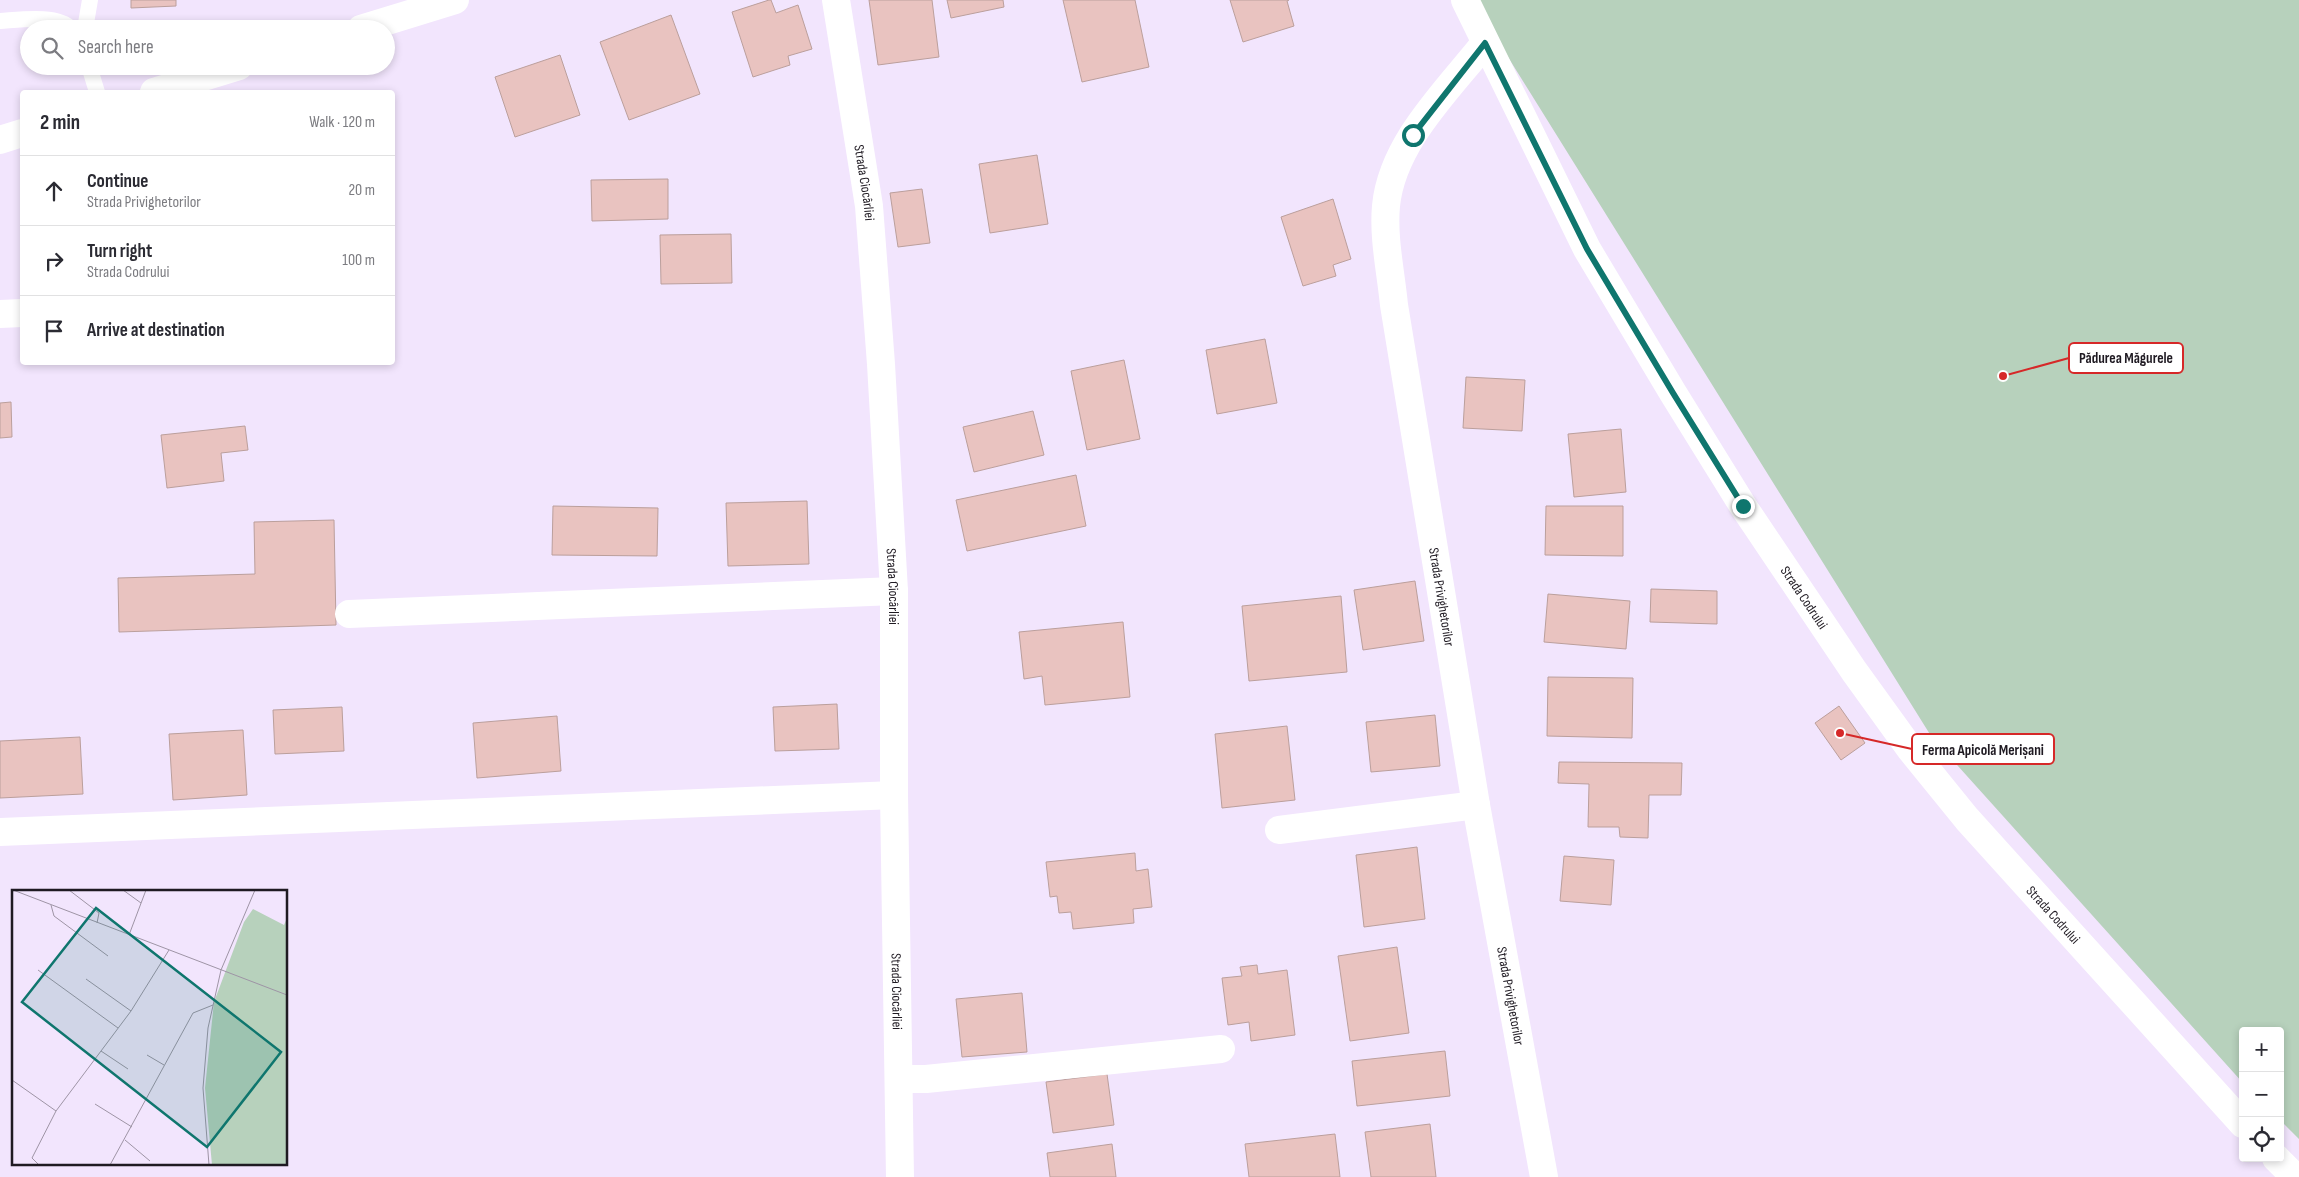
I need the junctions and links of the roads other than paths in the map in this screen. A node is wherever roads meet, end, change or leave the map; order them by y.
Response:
1 (90, 0) edge
2 (455, 0) edge
3 (836, 0) edge
4 (1465, 0) edge
5 (414, 6) edge
6 (20, 20) edge
7 (26, 20) edge
8 (54, 20) edge
9 (87, 20) edge
10 (382, 20) edge
11 (0, 21) edge
12 (1485, 43) junction
13 (92, 75) edge
14 (210, 75) edge
15 (96, 90) edge
16 (161, 90) edge
17 (20, 134) edge
18 (0, 140) edge
19 (20, 313) edge
20 (0, 314) edge
21 (894, 591) junction
22 (349, 614) dead end
23 (894, 795) junction
24 (1476, 805) junction
25 (1279, 830) dead end
26 (0, 832) edge
27 (1221, 1049) dead end
28 (900, 1079) junction
29 (2239, 1120) edge
30 (2280, 1162) edge
31 (900, 1177) edge
32 (1544, 1177) edge
33 (2295, 1177) edge

1 - 9 lane
2 - 5 street
3 - 21 street, Strada Ciocârliei
4 - 12 street, Strada Codrului
5 - 10 street
6 - 11 lane
7 - 8 lane
12 - 24 street, Strada Privighetorilor
12 - 29 street, Strada Codrului
13 - 15 lane
14 - 16 street
17 - 18 street
19 - 20 street
21 - 22 street
21 - 23 street, Strada Ciocârliei
23 - 26 street
23 - 28 street, Strada Ciocârliei
24 - 25 street
24 - 32 street, Strada Privighetorilor
27 - 28 street
28 - 31 street, Strada Ciocârliei
30 - 33 street

